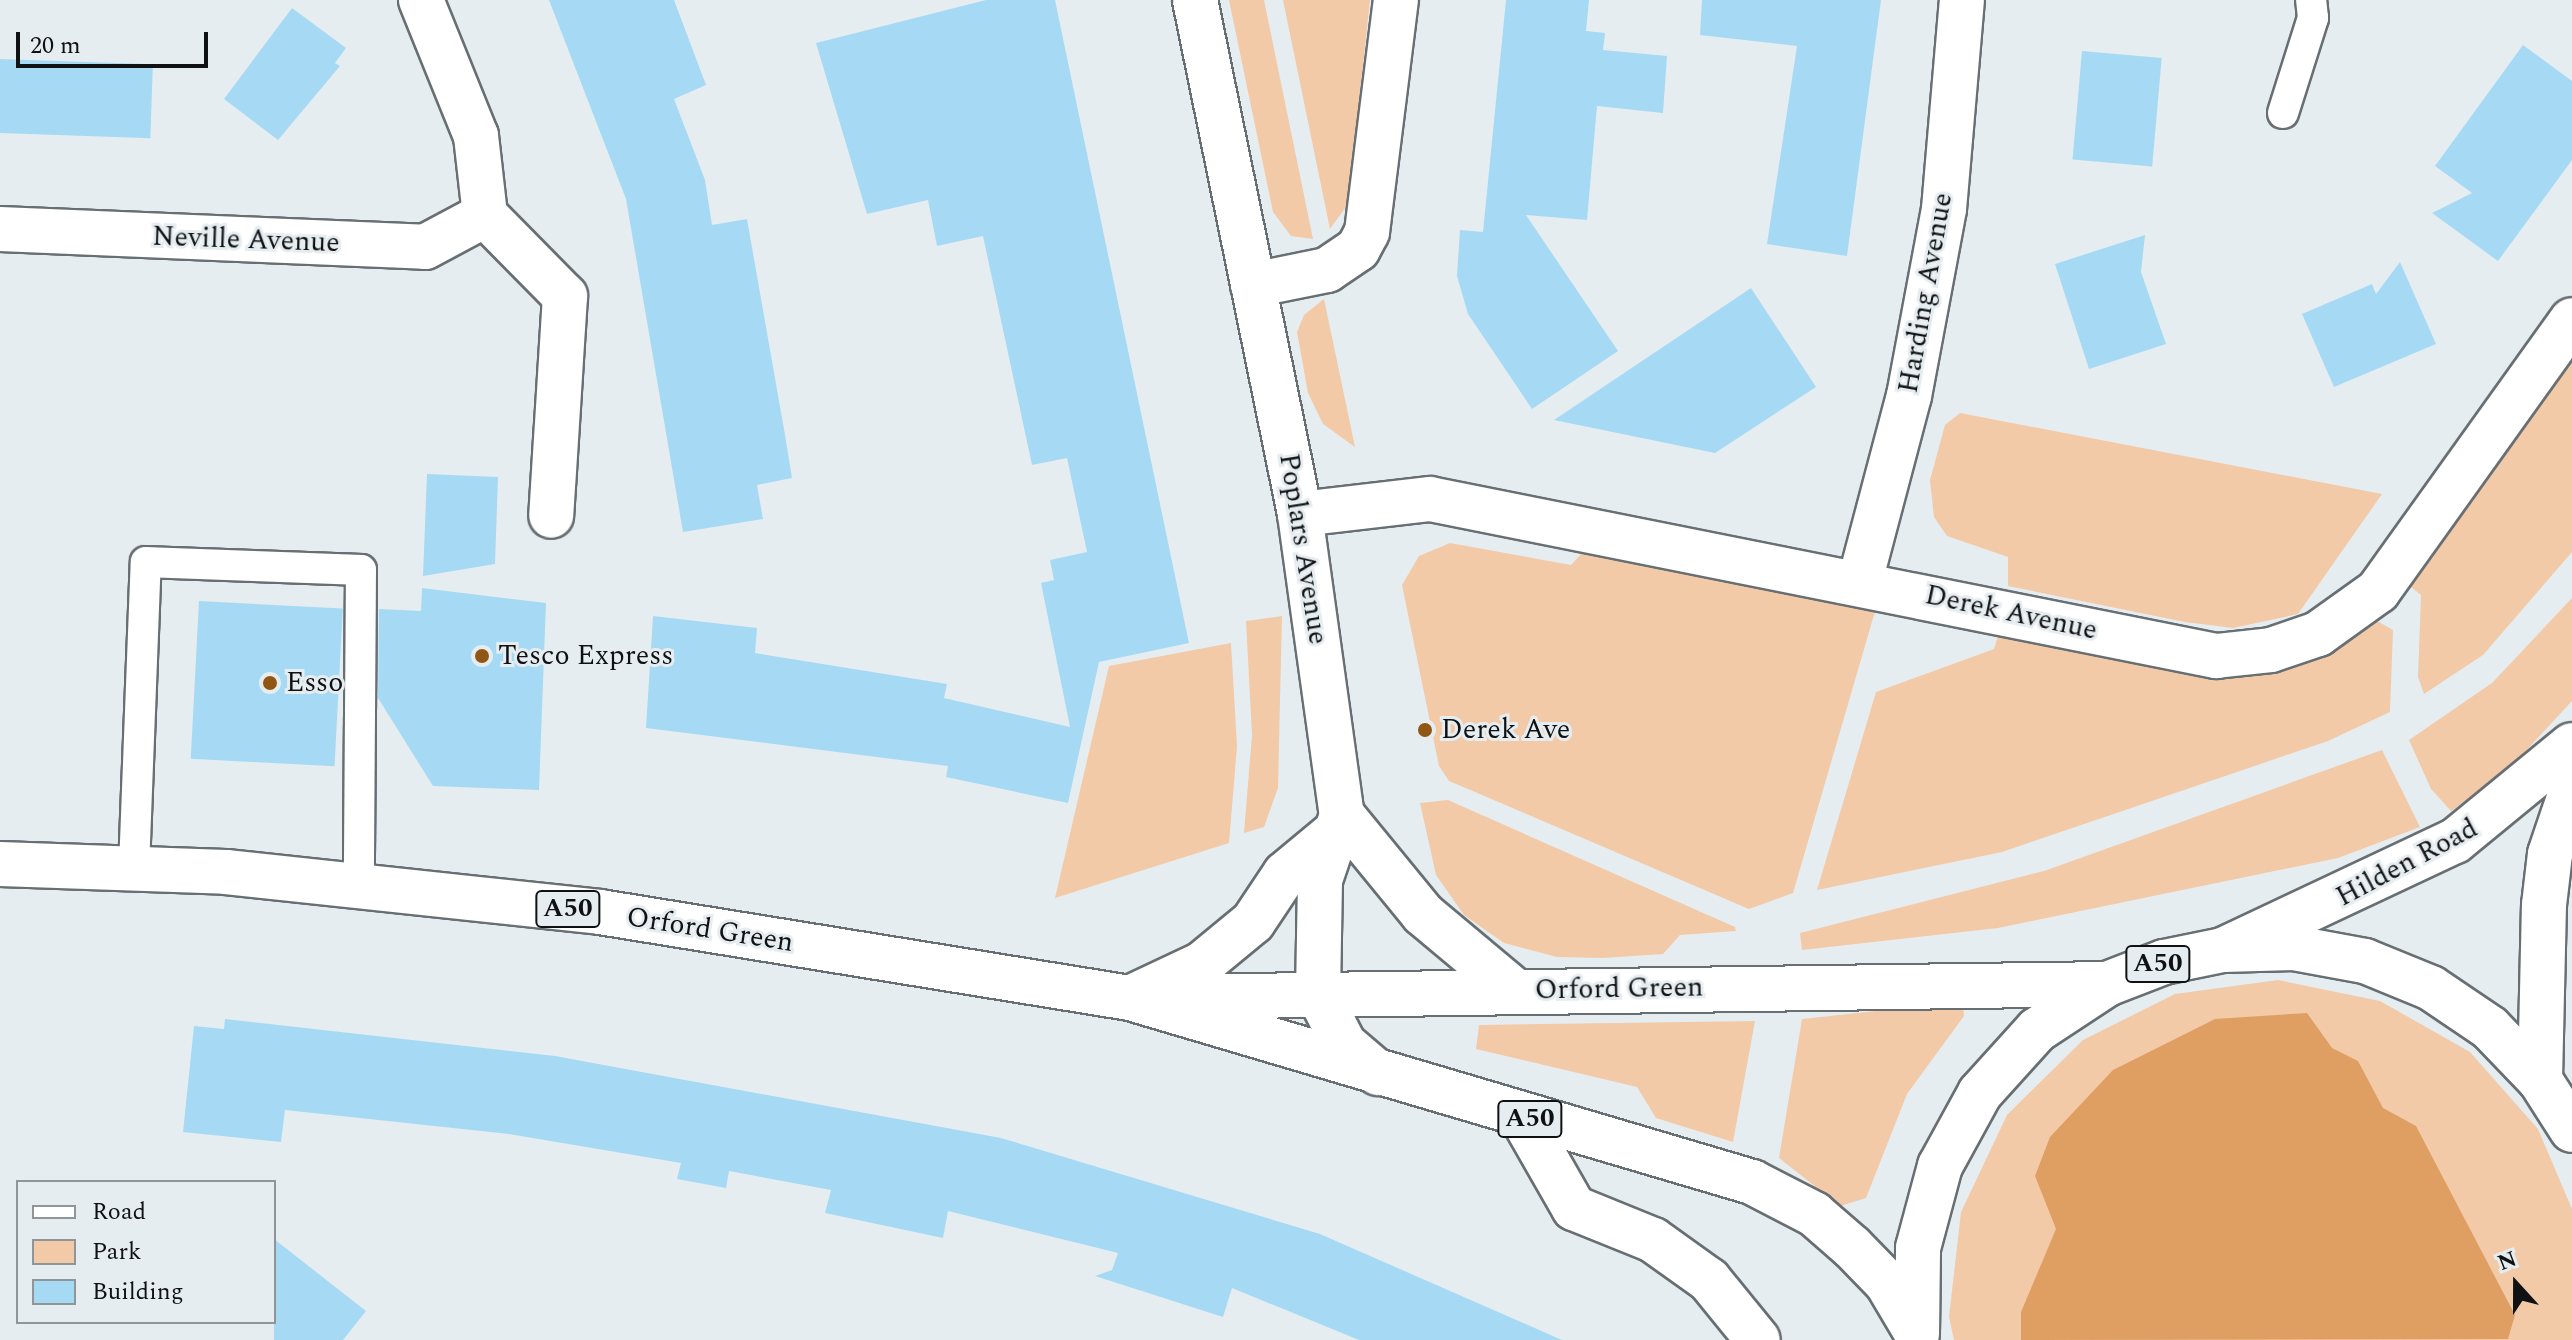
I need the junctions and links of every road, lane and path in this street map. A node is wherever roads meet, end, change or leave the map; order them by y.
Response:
1 (421, 0) edge
2 (1195, 0) edge
3 (1396, 0) edge
4 (1962, 0) edge
5 (2311, 0) edge
6 (2283, 113) dead end
7 (485, 215) junction
8 (0, 229) edge
9 (1253, 285) junction
10 (2572, 320) edge
11 (1300, 514) junction
12 (551, 516) dead end
13 (1860, 581) junction
14 (2572, 745) edge
15 (2572, 789) edge
16 (1337, 825) junction
17 (0, 864) edge
18 (134, 868) junction
19 (359, 886) junction
20 (2223, 950) junction
21 (2107, 984) junction
22 (1515, 991) junction
23 (1318, 993) junction
24 (1130, 998) junction
25 (1378, 1073) junction
26 (2540, 1080) junction
27 (1522, 1117) junction
28 (2572, 1130) edge
29 (1917, 1336) edge
30 (1758, 1340) edge

1 - 7 street
2 - 9 street, Poplars Avenue
3 - 9 street
4 - 13 street, Harding Avenue
5 - 6 lane
7 - 8 street, Neville Avenue
7 - 12 street
9 - 11 street, Poplars Avenue
10 - 13 street, Derek Avenue
11 - 13 street, Derek Avenue
11 - 16 street, Poplars Avenue
14 - 20 street, Hilden Road
15 - 26 street
16 - 22 street
16 - 23 street, Poplars Avenue
16 - 24 street
17 - 18 street, Orford Green / A50
18 - 19 street, Orford Green / A50
18 - 19 lane
19 - 24 street, Orford Green / A50
20 - 21 street, A50
20 - 26 street, A50
21 - 22 street, Orford Green / A50
21 - 29 street, A50
22 - 23 street, Orford Green / A50
23 - 24 street, Orford Green / A50
23 - 25 street, Poplars Avenue
24 - 25 street, Orford Green / A50
25 - 27 street, Orford Green / A50
26 - 28 street, A50
27 - 29 street, Orford Green / A50
27 - 30 street

